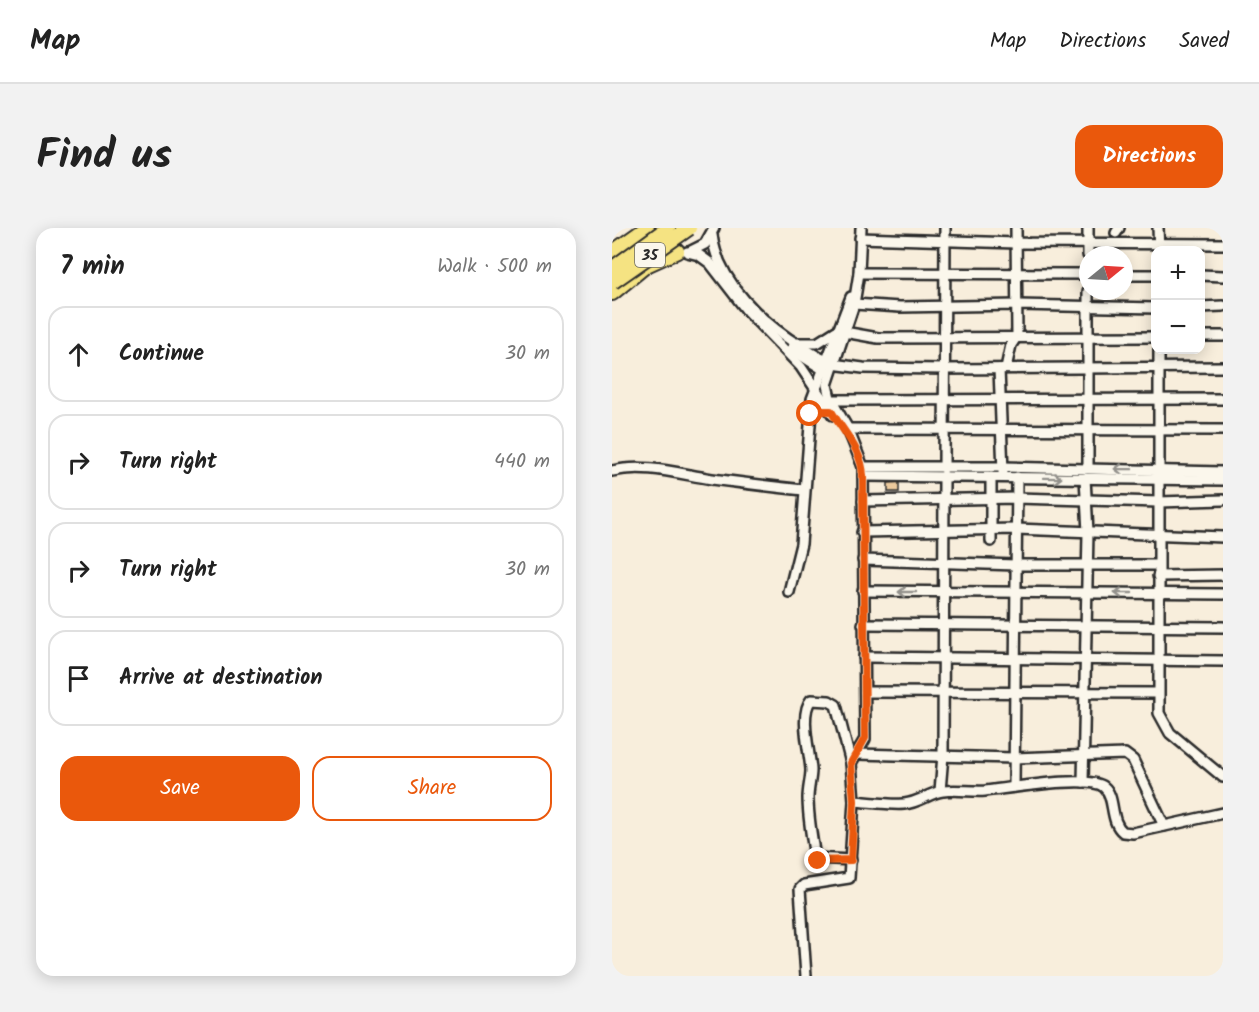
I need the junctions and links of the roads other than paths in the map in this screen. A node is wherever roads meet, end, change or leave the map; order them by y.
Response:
1 (638, 228) edge
2 (647, 228) edge
3 (656, 228) edge
4 (669, 228) edge
5 (689, 228) edge
6 (861, 228) edge
7 (945, 228) edge
8 (1016, 228) edge
9 (1088, 228) edge
10 (1158, 228) edge
11 (714, 230) edge
12 (860, 238) junction
13 (629, 240) junction
14 (945, 240) junction
15 (1016, 243) junction
16 (1088, 243) junction
17 (1223, 244) edge
18 (1159, 246) edge
19 (1180, 246) edge
20 (1151, 247) edge
21 (682, 251) junction
22 (612, 253) edge
23 (612, 269) edge
24 (859, 273) junction
25 (1017, 273) junction
26 (944, 274) junction
27 (1079, 274) edge
28 (1133, 275) edge
29 (1151, 275) edge
30 (1205, 275) edge
31 (1223, 276) edge
32 (612, 282) edge
33 (854, 292) junction
34 (612, 293) edge
35 (1089, 300) edge
36 (854, 304) junction
37 (944, 305) junction
38 (1018, 305) junction
39 (1223, 306) edge
40 (1205, 307) edge
41 (1089, 308) junction
42 (1151, 308) edge
43 (840, 332) junction
44 (1017, 336) junction
45 (1205, 336) edge
46 (1223, 336) edge
47 (1151, 337) edge
48 (944, 338) junction
49 (1089, 338) junction
50 (778, 342) junction
51 (796, 343) junction
52 (1159, 354) edge
53 (828, 366) junction
54 (1223, 367) edge
55 (1002, 368) junction
56 (1089, 368) junction
57 (1159, 368) junction
58 (944, 369) junction
59 (816, 387) junction
60 (1000, 399) junction
61 (1089, 399) junction
62 (1159, 399) junction
63 (1223, 399) edge
64 (831, 400) junction
65 (944, 400) junction
66 (831, 411) junction
67 (810, 420) junction
68 (848, 429) junction
69 (1089, 430) junction
70 (1159, 430) junction
71 (1223, 430) edge
72 (944, 431) junction
73 (1001, 431) junction
74 (851, 439) junction
75 (1088, 468) junction
76 (612, 471) edge
77 (863, 471) junction
78 (944, 472) junction
79 (1003, 472) junction
80 (1223, 472) edge
81 (1160, 474) junction
82 (991, 477) junction
83 (1017, 477) junction
84 (1084, 478) junction
85 (1223, 480) edge
86 (804, 490) junction
87 (1016, 498) junction
88 (992, 499) junction
89 (945, 500) junction
90 (1086, 500) junction
91 (1223, 500) edge
92 (863, 501) junction
93 (1159, 502) junction
94 (992, 530) junction
95 (1016, 530) junction
96 (862, 532) junction
97 (945, 532) junction
98 (1088, 532) junction
99 (1159, 533) junction
100 (1223, 537) edge
101 (991, 541) dead end
102 (863, 560) junction
103 (944, 563) junction
104 (1087, 564) junction
105 (1016, 565) junction
106 (1158, 565) junction
107 (1223, 575) edge
108 (1158, 576) junction
109 (863, 591) junction
110 (789, 592) dead end
111 (944, 592) junction
112 (1015, 592) junction
113 (1087, 593) junction
114 (1158, 593) junction
115 (1223, 594) edge
116 (864, 624) junction
117 (944, 624) junction
118 (1015, 624) junction
119 (1087, 625) junction
120 (1158, 626) junction
121 (1223, 627) edge
122 (864, 657) junction
123 (943, 658) junction
124 (1015, 659) junction
125 (1086, 660) junction
126 (1157, 661) junction
127 (1223, 662) edge
128 (865, 692) junction
129 (943, 692) junction
130 (1086, 692) junction
131 (1014, 693) junction
132 (1157, 693) junction
133 (943, 755) junction
134 (1084, 756) junction
135 (853, 758) junction
136 (1014, 758) junction
137 (1218, 768) edge
138 (1223, 777) edge
139 (1083, 782) junction
140 (1014, 787) junction
141 (940, 791) junction
142 (854, 801) junction
143 (1223, 813) edge
144 (1164, 826) junction
145 (851, 860) junction
146 (806, 976) edge

1 - 13 highway
2 - 13 highway
3 - 21 street
4 - 23 highway, 35, bridge
5 - 32 highway, 35, bridge
6 - 12 street
7 - 14 street
8 - 15 street
9 - 16 street
10 - 18 street
11 - 21 street
11 - 51 street
12 - 14 street
12 - 24 street
13 - 22 highway
14 - 15 street
14 - 26 street
15 - 16 street
15 - 25 street
16 - 20 street
17 - 19 street
21 - 34 highway
21 - 50 street
24 - 26 street
24 - 33 street
25 - 26 street
25 - 27 street
25 - 38 street
26 - 37 street
28 - 29 street
30 - 31 street
33 - 36 street
33 - 43 street
35 - 41 street
36 - 37 street
36 - 43 street
37 - 38 street
37 - 48 street
38 - 41 street
38 - 44 street
39 - 40 street
41 - 42 street
41 - 49 street
43 - 48 street
43 - 51 street
43 - 53 street
44 - 48 street
44 - 49 street
44 - 55 street
45 - 46 street
47 - 49 street
48 - 58 street
49 - 56 street
50 - 53 street
50 - 59 street
51 - 53 street
52 - 57 street
53 - 58 street
53 - 59 street
53 - 64 street
54 - 57 street
55 - 56 street
55 - 58 street
55 - 60 street
56 - 57 street
56 - 61 street
57 - 62 street
58 - 65 street
59 - 66 street
59 - 67 street
60 - 61 street
60 - 65 street
60 - 73 street
61 - 62 street
61 - 69 street
62 - 63 street
62 - 70 street
64 - 65 street
64 - 68 street
65 - 72 street
66 - 67 street
66 - 74 street
67 - 86 street
68 - 72 street
68 - 74 street
69 - 70 street
69 - 73 street
69 - 75 street
70 - 71 street
70 - 81 street
72 - 73 street
72 - 78 street
73 - 79 street
74 - 77 street
75 - 79 street
81 -> 75 street
76 - 86 street
77 - 78 street
77 - 92 street
78 - 79 street
78 - 82 street
78 - 89 street
79 - 82 street
79 - 83 street
80 - 81 street
81 - 84 street
81 - 85 street
81 - 93 street
82 - 88 street
83 -> 84 street
83 - 87 street
84 - 90 street
86 - 110 street
87 - 88 street
87 - 90 street
87 - 95 street
88 - 89 street
88 - 94 street
89 - 92 street
89 - 97 street
90 - 93 street
90 - 98 street
91 - 93 street
92 - 96 street
93 - 99 street
94 - 95 street
94 - 97 street
94 - 101 street
95 - 98 street
95 - 105 street
96 - 97 street
96 - 102 street
97 - 103 street
98 - 99 street
98 - 104 street
99 - 100 street
99 - 106 street
102 - 103 street
102 - 109 street
103 - 105 street
103 - 111 street
104 - 105 street
104 - 106 street
104 - 113 street
105 - 112 street
106 - 108 street
107 - 108 street
108 - 114 street
111 -> 109 street
109 - 116 street
111 - 112 street
111 - 117 street
112 - 113 street
112 - 118 street
114 -> 113 street
113 - 119 street
114 - 115 street
114 - 120 street
116 - 117 street
116 - 122 street
117 - 118 street
117 - 123 street
118 - 119 street
118 - 124 street
119 - 120 street
119 - 125 street
120 - 121 street
120 - 126 street
122 - 123 street
122 - 128 street
123 - 124 street
123 - 129 street
124 - 125 street
124 - 131 street
125 - 126 street
125 - 130 street
126 - 127 street
126 - 132 street
128 - 129 street
128 - 135 street
129 - 131 street
129 - 133 street
130 - 131 street
130 - 132 street
130 - 134 street
131 - 136 street
132 - 137 street
133 - 135 street
133 - 136 street
133 - 141 street
134 - 136 street
134 - 139 street
134 - 144 street
135 - 142 street
135 - 145 street
136 - 140 street
137 - 138 street
139 - 140 street
139 - 144 street
140 - 141 street
141 - 142 street
142 - 145 street
143 - 144 street
145 - 146 street

